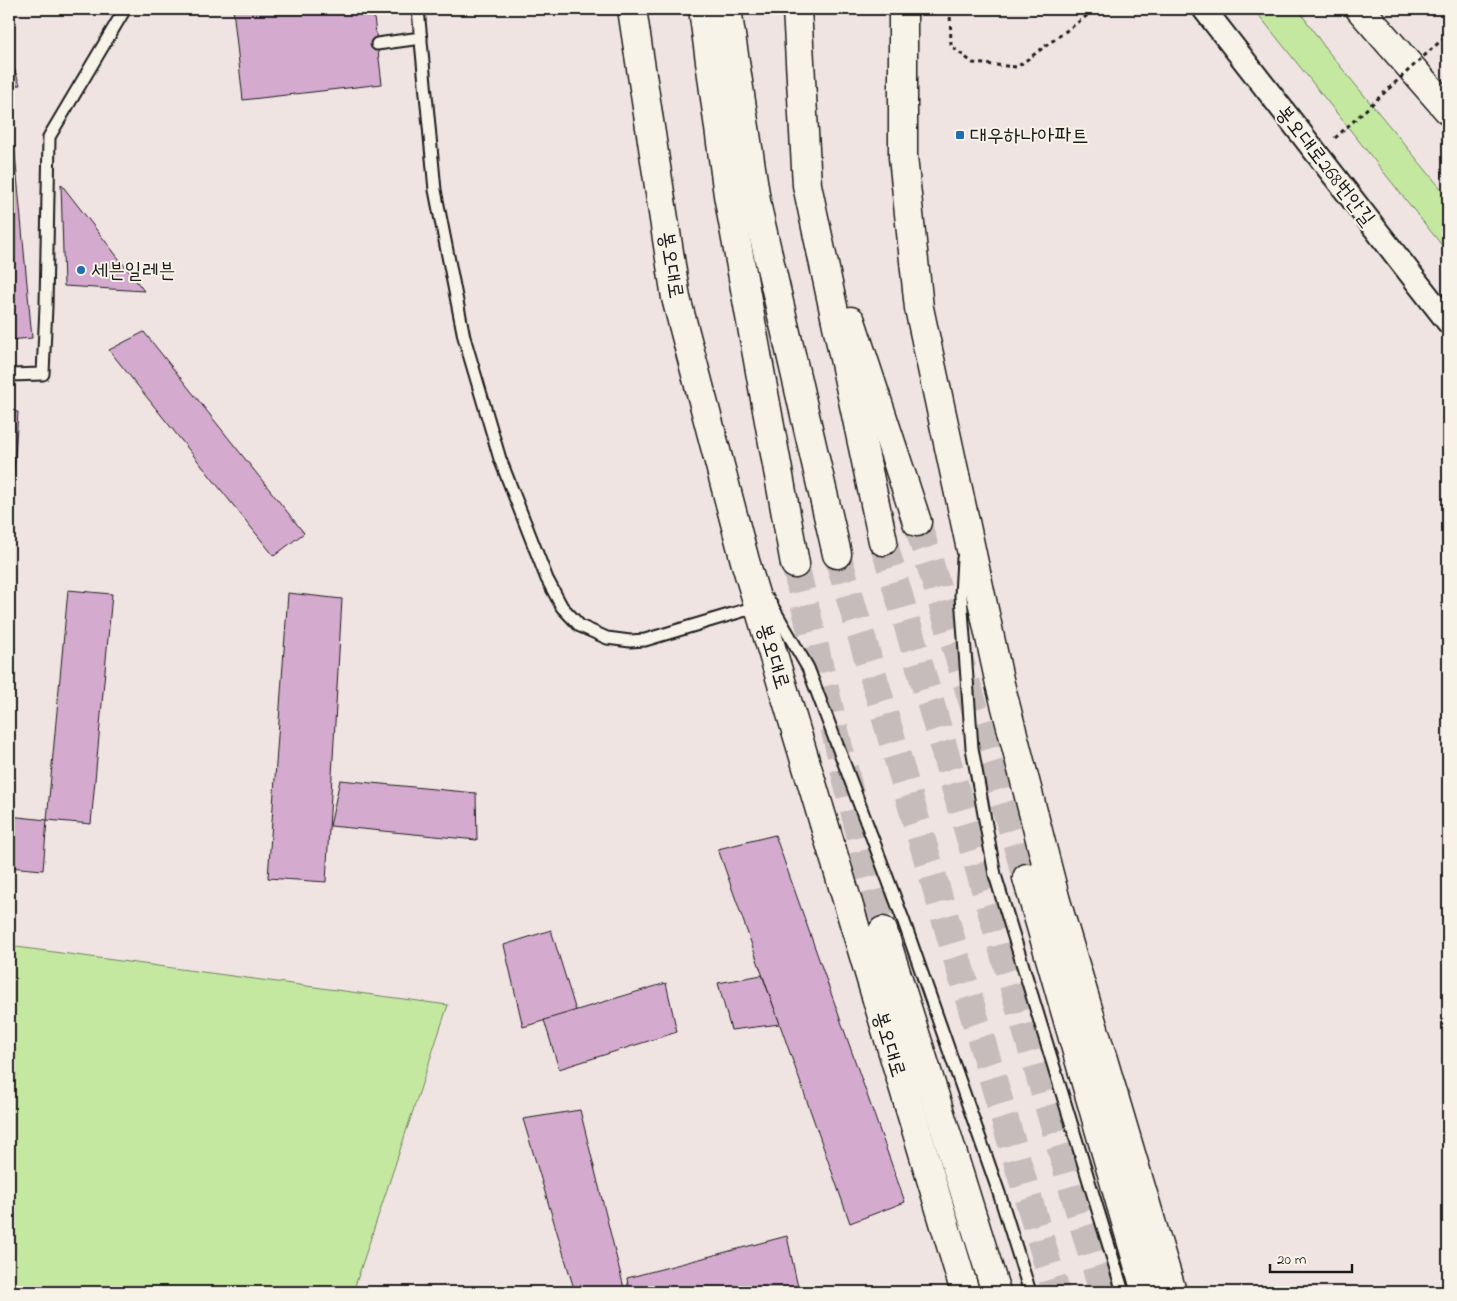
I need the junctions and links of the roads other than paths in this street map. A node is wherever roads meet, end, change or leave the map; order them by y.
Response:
1 (125, 9) edge
2 (418, 9) edge
3 (632, 9) edge
4 (703, 9) edge
5 (727, 9) edge
6 (798, 9) edge
7 (903, 9) edge
8 (1204, 9) edge
9 (1360, 9) edge
10 (421, 38) junction
11 (377, 44) dead end
12 (1448, 110) edge
13 (807, 185) junction
14 (1448, 322) edge
15 (9, 375) edge
16 (964, 512) junction
17 (917, 522) tunnel mouth
18 (883, 541) tunnel mouth
19 (838, 554) tunnel mouth
20 (745, 561) junction
21 (795, 564) tunnel mouth
22 (758, 606) junction
23 (1027, 878) tunnel mouth
24 (883, 931) tunnel mouth
25 (965, 1292) edge
26 (996, 1292) edge
27 (1030, 1292) edge
28 (1123, 1292) edge
29 (1146, 1292) edge
30 (1172, 1292) edge

1 - 15 lane
2 - 10 lane
3 - 20 main road, 봉오대로
4 - 21 main road
5 - 19 main road
6 - 13 main road
7 - 16 main road
8 - 14 street, 봉오대로268번안길
9 - 12 main road
10 - 11 lane
10 - 22 lane
13 - 17 main road
13 - 18 main road
16 - 28 lane
16 - 30 main road
20 - 22 main road, 봉오대로
20 - 27 lane
22 - 25 main road, 봉오대로
23 - 29 main road
24 - 26 main road

